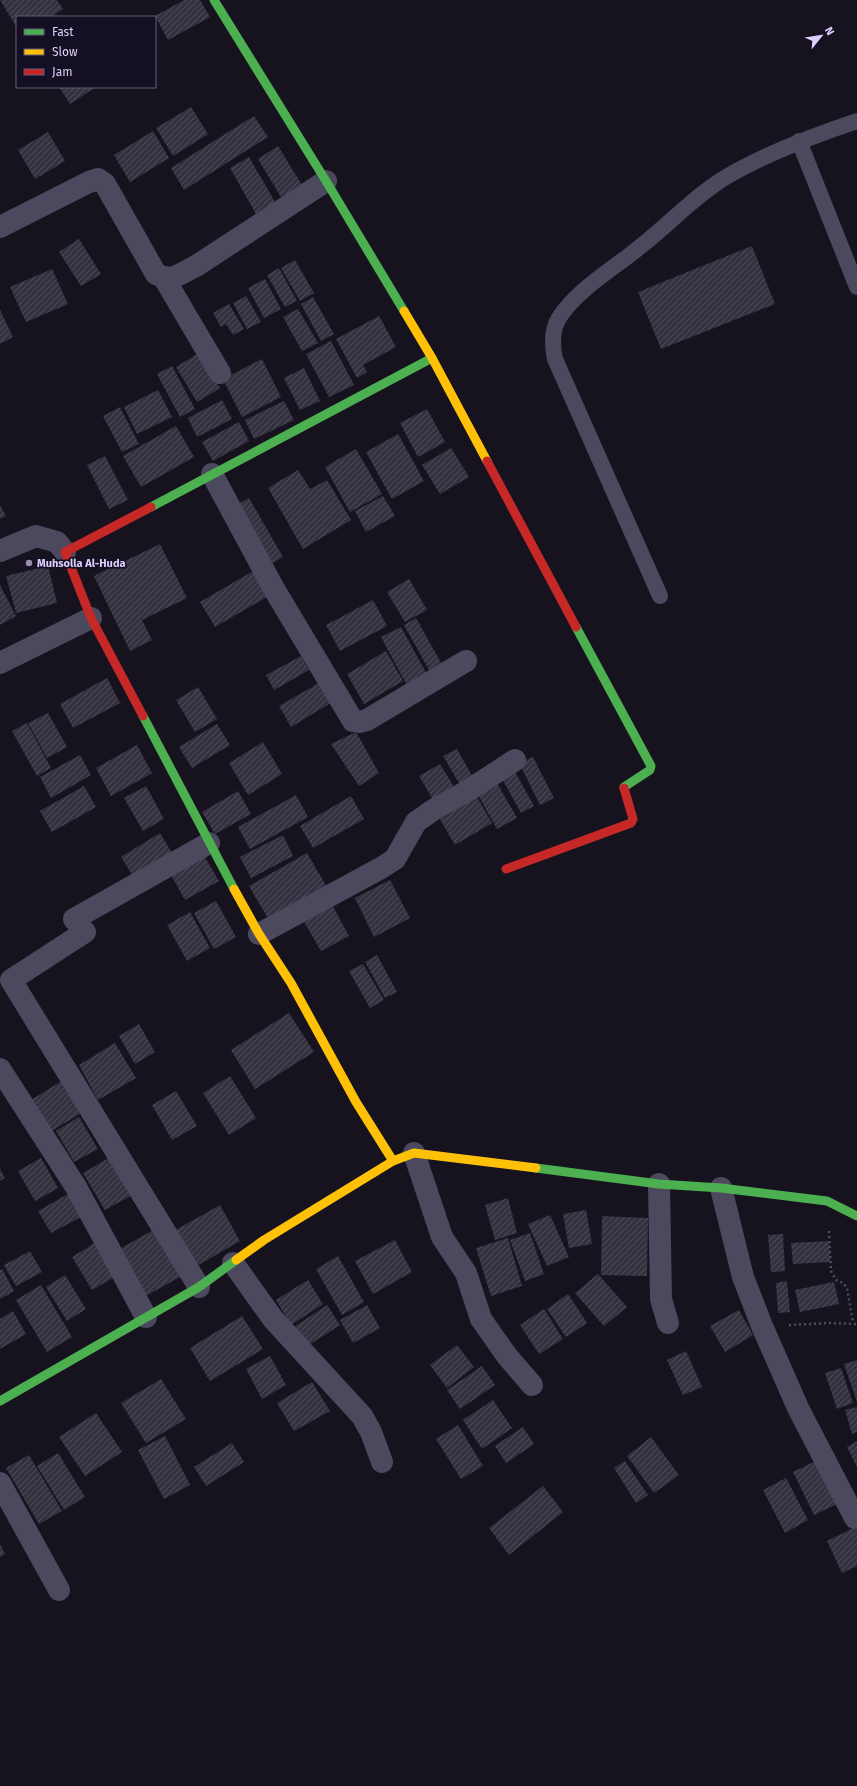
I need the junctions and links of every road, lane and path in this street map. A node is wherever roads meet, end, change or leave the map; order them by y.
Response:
1 (214, 0) edge
2 (857, 121) edge
3 (799, 141) junction
4 (326, 181) junction
5 (0, 227) edge
6 (164, 278) junction
7 (857, 287) edge
8 (432, 358) junction
9 (220, 373) dead end
10 (212, 474) junction
11 (0, 551) edge
12 (65, 552) junction
13 (660, 596) dead end
14 (91, 618) junction
15 (466, 661) dead end
16 (0, 663) edge
17 (516, 760) dead end
18 (209, 843) junction
19 (506, 869) dead end
20 (259, 934) junction
21 (0, 1068) edge
22 (414, 1153) junction
23 (393, 1161) junction
24 (660, 1184) junction
25 (721, 1188) junction
26 (827, 1201) junction
27 (857, 1216) edge
28 (232, 1263) junction
29 (198, 1287) junction
30 (146, 1317) junction
31 (668, 1323) dead end
32 (852, 1324) junction
33 (857, 1324) edge
34 (762, 1326) junction
35 (532, 1385) dead end
36 (1, 1398) edge
37 (382, 1462) dead end
38 (0, 1483) edge
39 (855, 1518) dead end
40 (59, 1590) dead end

1 - 4 street
2 - 3 lane
3 - 7 lane
3 - 13 lane
4 - 6 street
4 - 8 street
5 - 6 street
6 - 9 street
8 - 10 street
8 - 19 street
10 - 12 street
10 - 15 street
11 - 12 street
12 - 14 street
14 - 16 street
14 - 18 street
17 - 20 street
18 - 20 street
18 - 29 street
20 - 23 street
21 - 30 street
22 - 23 street
22 - 24 street
22 - 35 street
23 - 28 street
24 - 25 street
24 - 31 street
25 - 26 street
25 - 34 street
26 - 27 street
26 - 32 path
28 - 29 street
28 - 37 street
29 - 30 street
30 - 36 street
32 - 33 path
32 - 34 path
34 - 39 street
38 - 40 street

